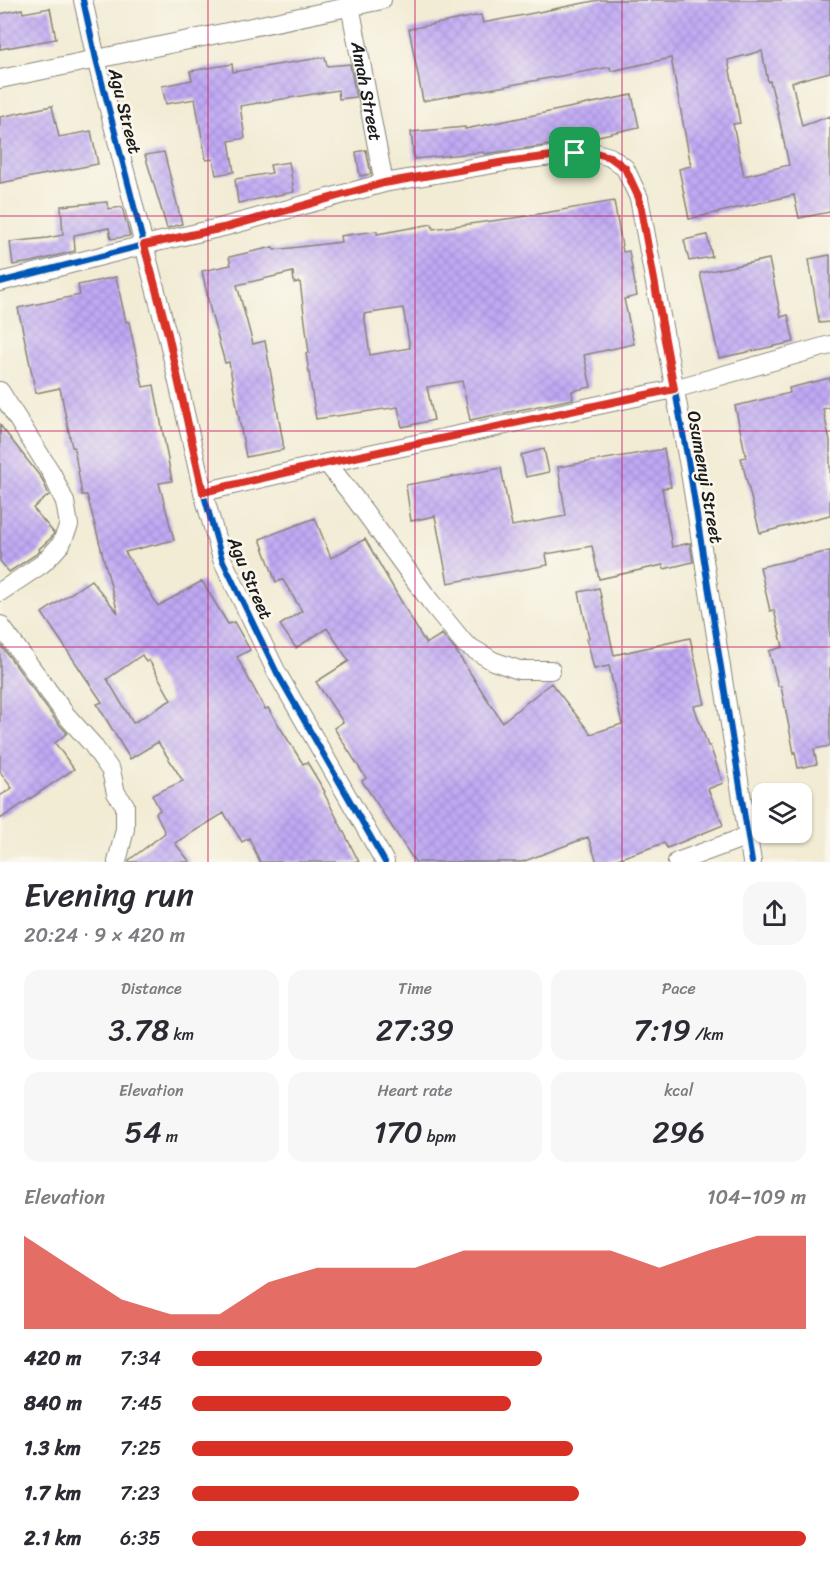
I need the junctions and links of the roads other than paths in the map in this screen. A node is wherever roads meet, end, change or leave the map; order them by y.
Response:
1 (83, 0) edge
2 (382, 0) edge
3 (349, 3) edge
4 (96, 59) junction
5 (0, 79) edge
6 (384, 183) junction
7 (144, 245) junction
8 (0, 282) edge
9 (830, 345) edge
10 (674, 389) junction
11 (0, 391) edge
12 (327, 463) junction
13 (203, 492) junction
14 (0, 592) edge
15 (0, 625) edge
16 (551, 670) dead end
17 (748, 836) junction
18 (117, 862) edge
19 (385, 862) edge
20 (677, 862) edge
21 (752, 862) edge

1 - 4 street, Agu Street
2 - 3 street
3 - 4 street
3 - 6 street, Amah Street
4 - 5 street
4 - 7 street, Agu Street
6 - 7 street, Osumenyi Street
6 - 10 street, Osumenyi Street
7 - 8 street, Osumenyi Street
7 - 13 street, Agu Street
9 - 10 street
10 - 12 street
10 - 17 street, Osumenyi Street
11 - 14 street
12 - 13 street
12 - 16 street
13 - 19 street, Agu Street
15 - 18 street
17 - 20 street
17 - 21 street, Osumenyi Street

